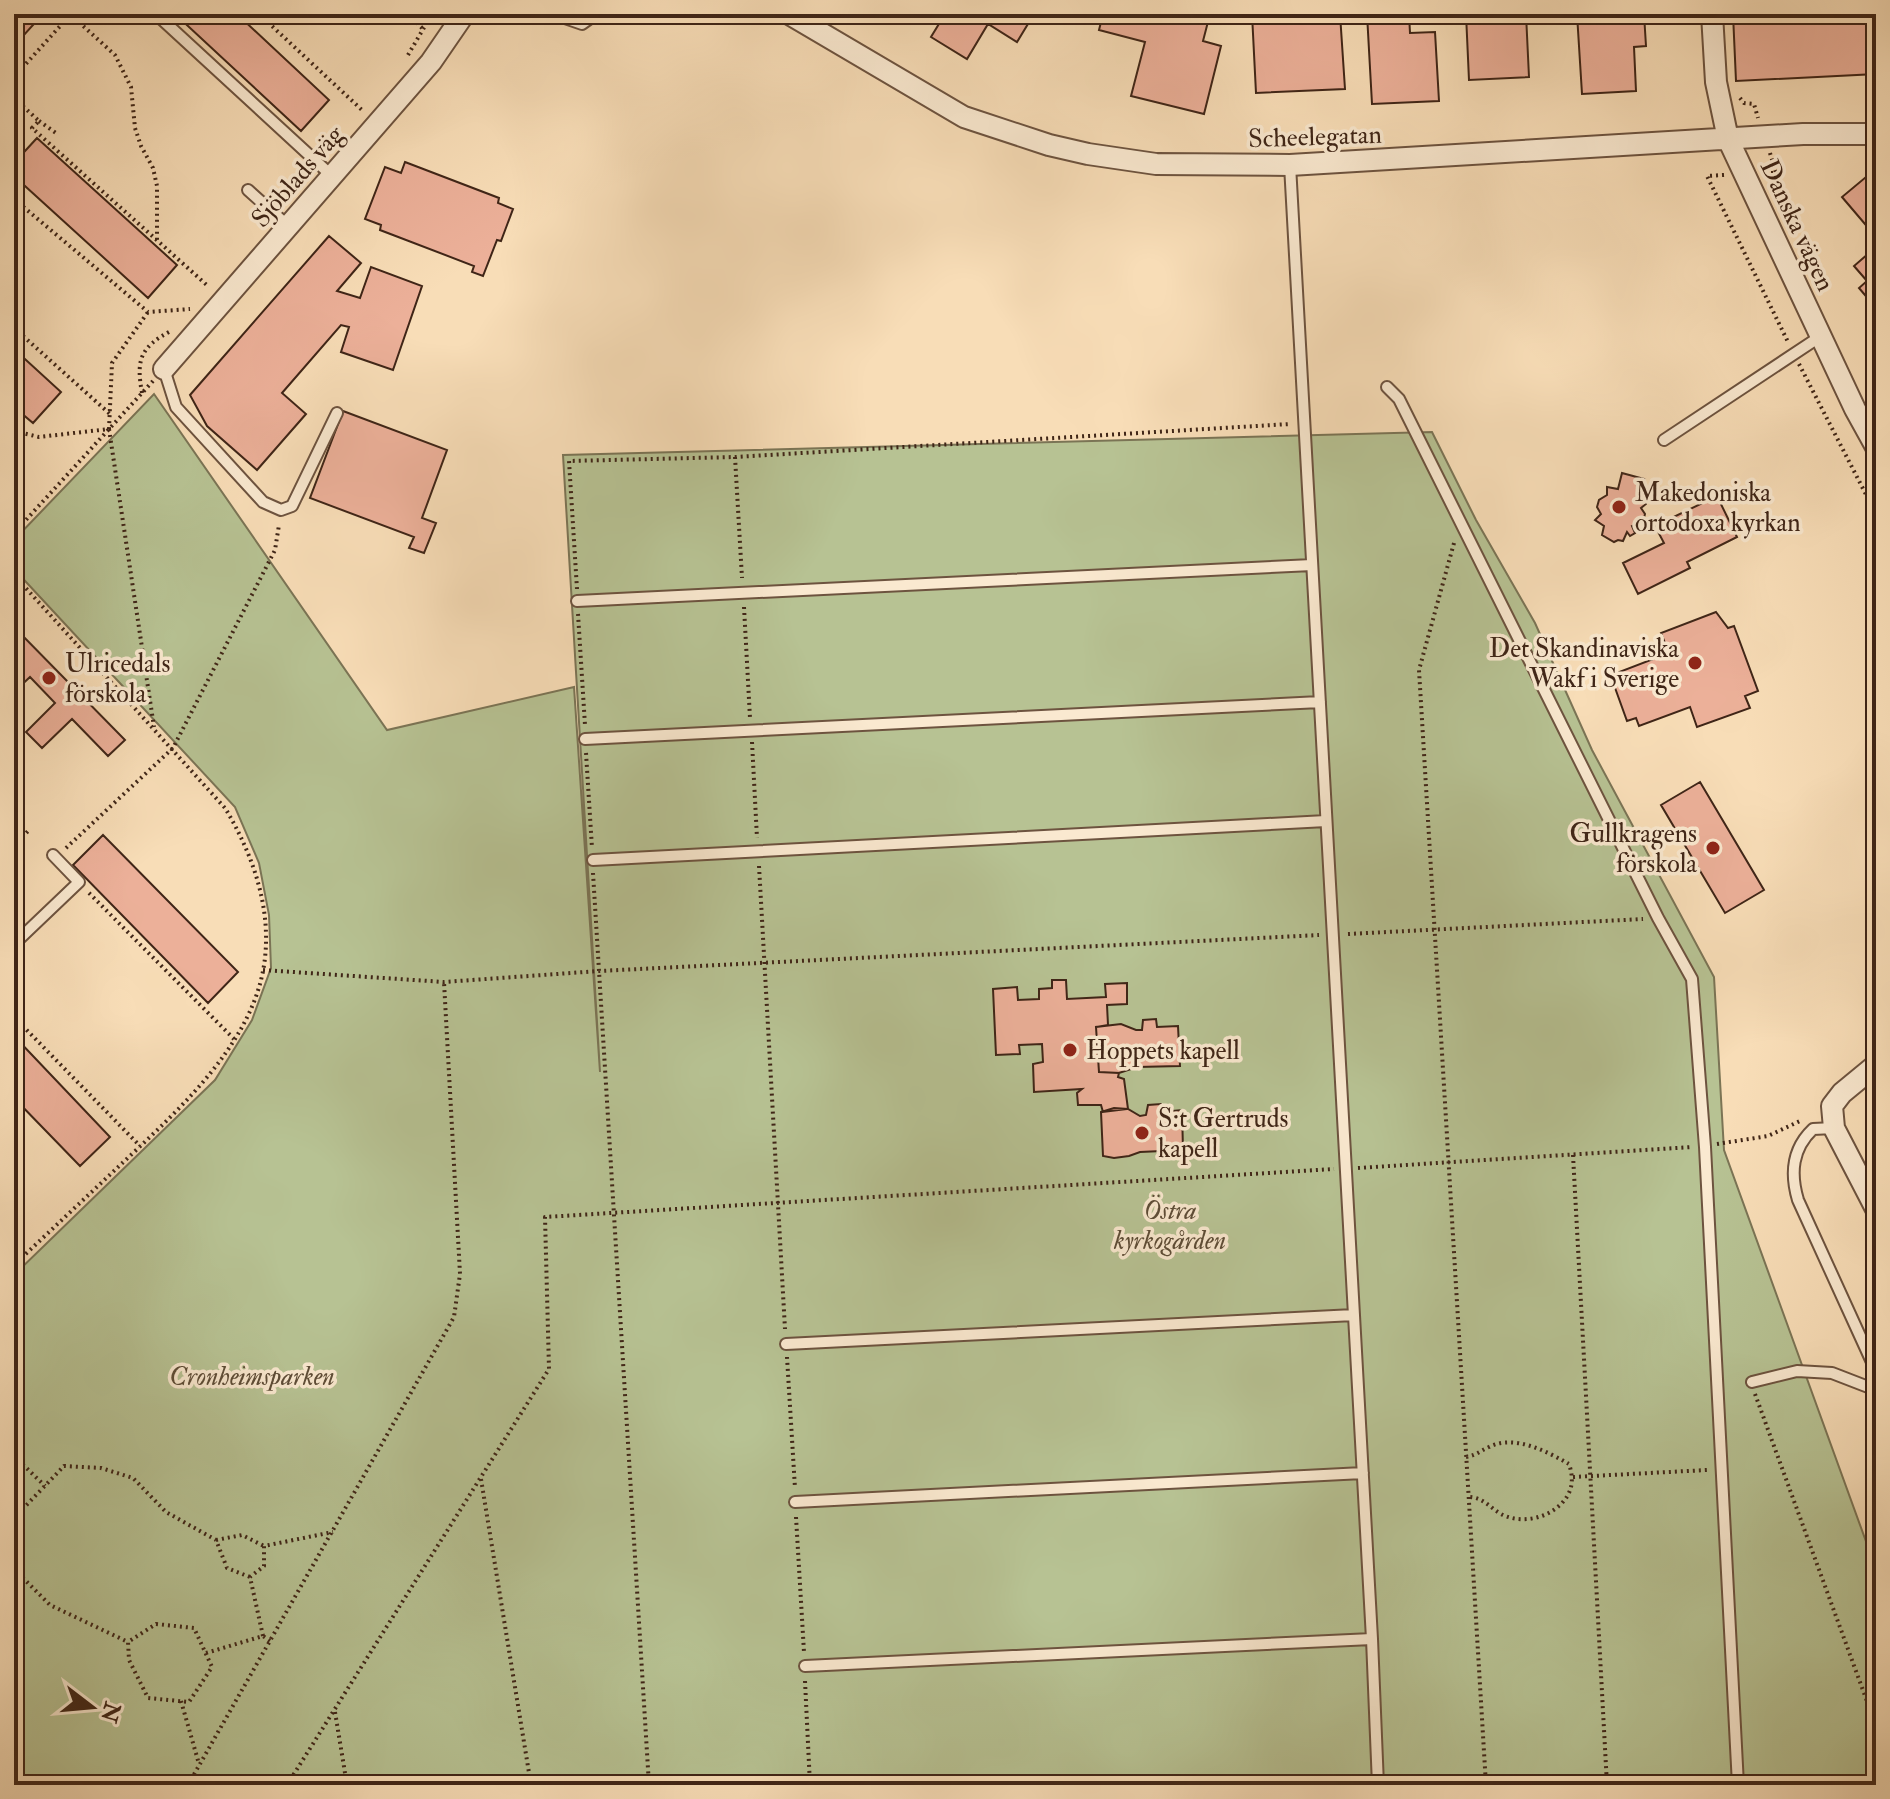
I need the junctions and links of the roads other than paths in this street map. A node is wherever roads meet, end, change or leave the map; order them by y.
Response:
1 (156, 14) edge
2 (464, 14) edge
3 (553, 14) edge
4 (596, 14) edge
5 (789, 14) edge
6 (1712, 14) edge
7 (1876, 134) edge
8 (1728, 139) junction
9 (1290, 165) junction
10 (332, 176) junction
11 (248, 190) dead end
12 (288, 226) junction
13 (1821, 336) junction
14 (164, 369) joint
15 (1387, 387) dead end
16 (337, 413) dead end
17 (1664, 440) dead end
18 (1876, 447) edge
19 (1312, 565) junction
20 (577, 601) road end
21 (1320, 702) junction
22 (585, 739) road end
23 (1326, 821) junction
24 (53, 855) road end
25 (593, 860) road end
26 (14, 944) edge
27 (1876, 1065) edge
28 (1834, 1128) junction
29 (1876, 1209) edge
30 (1354, 1315) junction
31 (786, 1344) dead end
32 (1876, 1371) edge
33 (1752, 1382) dead end
34 (1876, 1390) edge
35 (1363, 1473) junction
36 (1876, 1501) edge
37 (795, 1502) dead end
38 (1874, 1522) edge
39 (1372, 1639) junction
40 (805, 1666) dead end
41 (1378, 1785) edge
42 (1738, 1785) edge

1 - 10 lane
2 - 10 street, Sjöblads väg
3 - 4 lane
5 - 9 street, Scheelegatan
6 - 8 street, Danska vägen
7 - 8 street, Scheelegatan
8 - 9 street, Scheelegatan
8 - 13 street, Danska vägen
9 - 19 lane
10 - 12 street, Sjöblads väg
11 - 12 lane
12 - 14 street, Sjöblads väg
13 - 17 lane
13 - 18 street, Danska vägen
14 - 16 lane
15 - 42 lane
19 - 20 lane
19 - 21 lane
21 - 22 lane
21 - 23 lane
23 - 25 lane
23 - 30 lane
24 - 26 lane
27 - 28 street
28 - 29 street
28 - 32 lane
30 - 31 lane
30 - 35 lane
33 - 34 lane
35 - 37 lane
35 - 39 lane
36 - 38 lane
39 - 40 lane
39 - 41 lane

